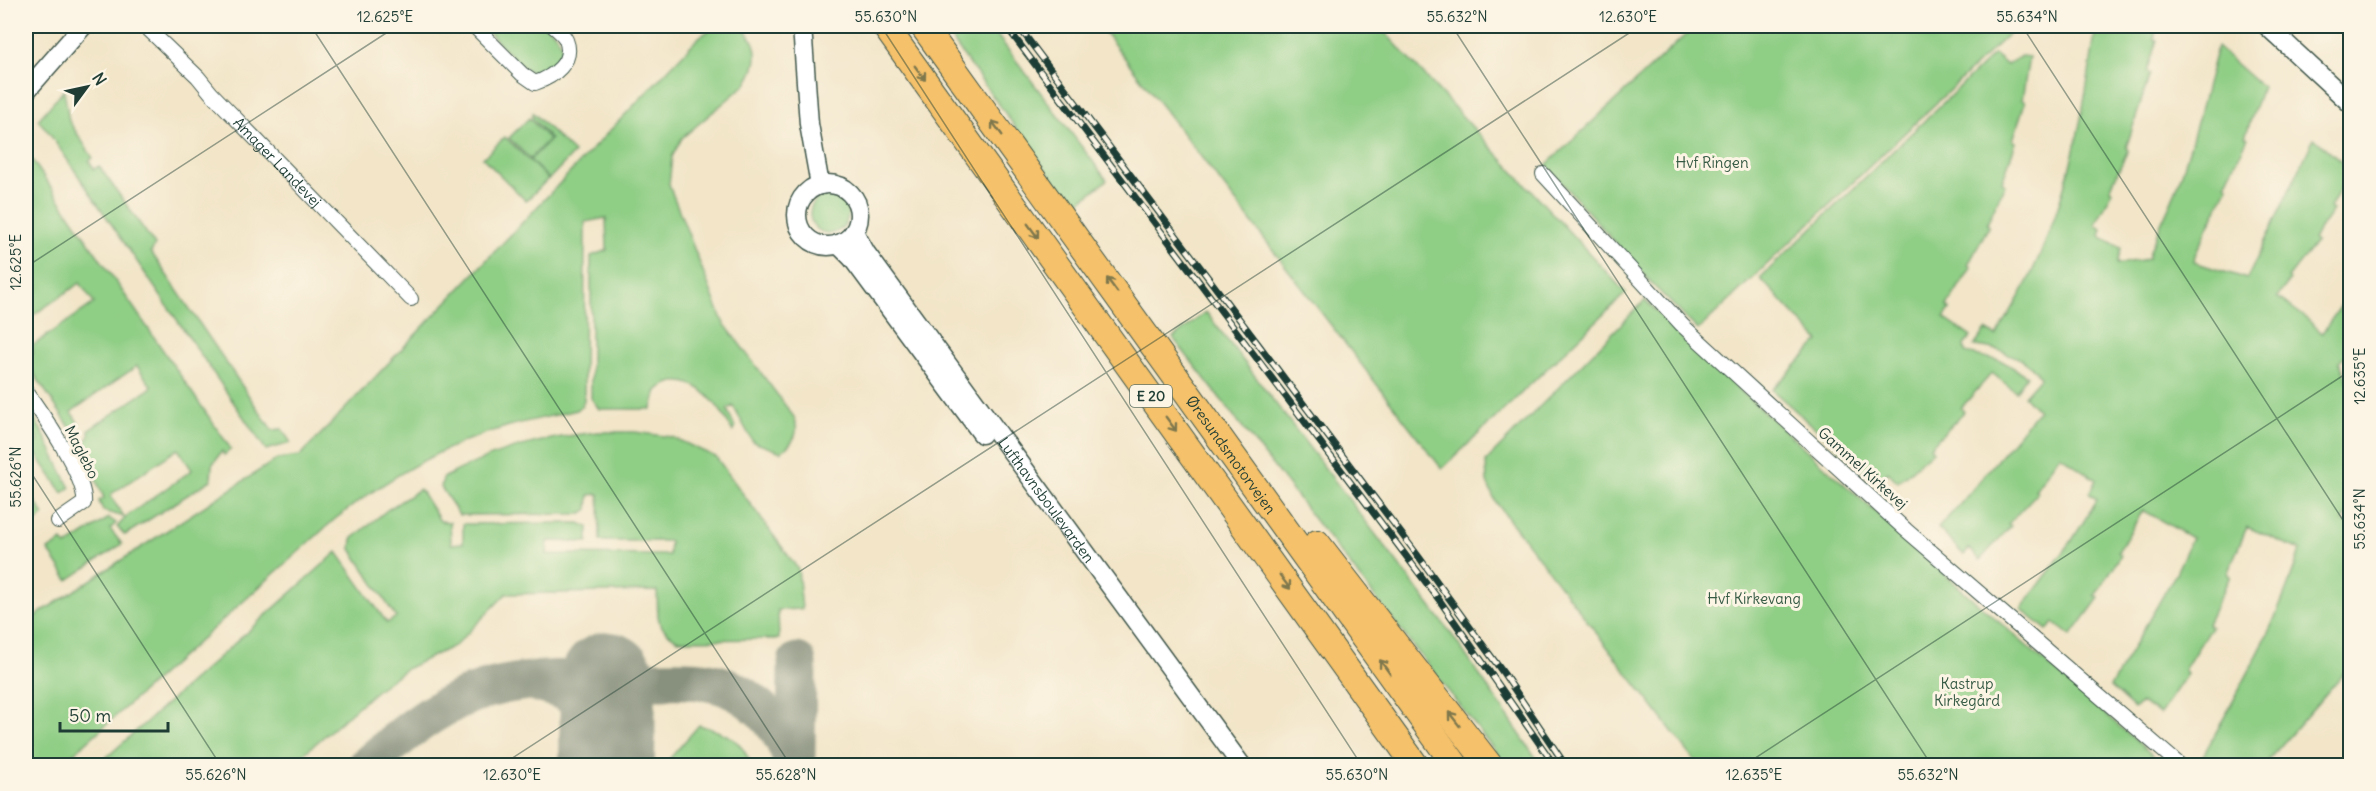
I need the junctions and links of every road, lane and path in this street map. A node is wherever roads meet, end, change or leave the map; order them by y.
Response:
1 (83, 26) edge
2 (145, 26) edge
3 (474, 26) edge
4 (553, 26) edge
5 (802, 26) edge
6 (885, 26) edge
7 (923, 26) edge
8 (2267, 26) edge
9 (26, 88) edge
10 (2350, 103) edge
11 (1544, 174) dead end
12 (820, 185) junction
13 (854, 232) junction
14 (838, 244) junction
15 (411, 299) dead end
16 (1146, 333) junction
17 (26, 391) edge
18 (58, 521) dead end
19 (1227, 765) edge
20 (1242, 765) edge
21 (1416, 765) edge
22 (1456, 765) edge
23 (1490, 765) edge
24 (2181, 765) edge

1 - 9 street
2 - 15 street, Amager Landevej
3 - 4 street
5 - 12 street
6 -> 21 highway, E 20
16 -> 7 highway, Øresundsmotorvejen / E 20
8 - 10 street
11 - 24 street, Gammel Kirkevej
12 - 13 street
12 - 14 street
13 - 14 street
13 - 20 street, Lufthavnsboulevarden
14 - 19 street, Lufthavnsboulevarden
22 -> 16 highway, Øresundsmotorvejen / E 20
23 -> 16 highway
17 - 18 street, Maglebo

